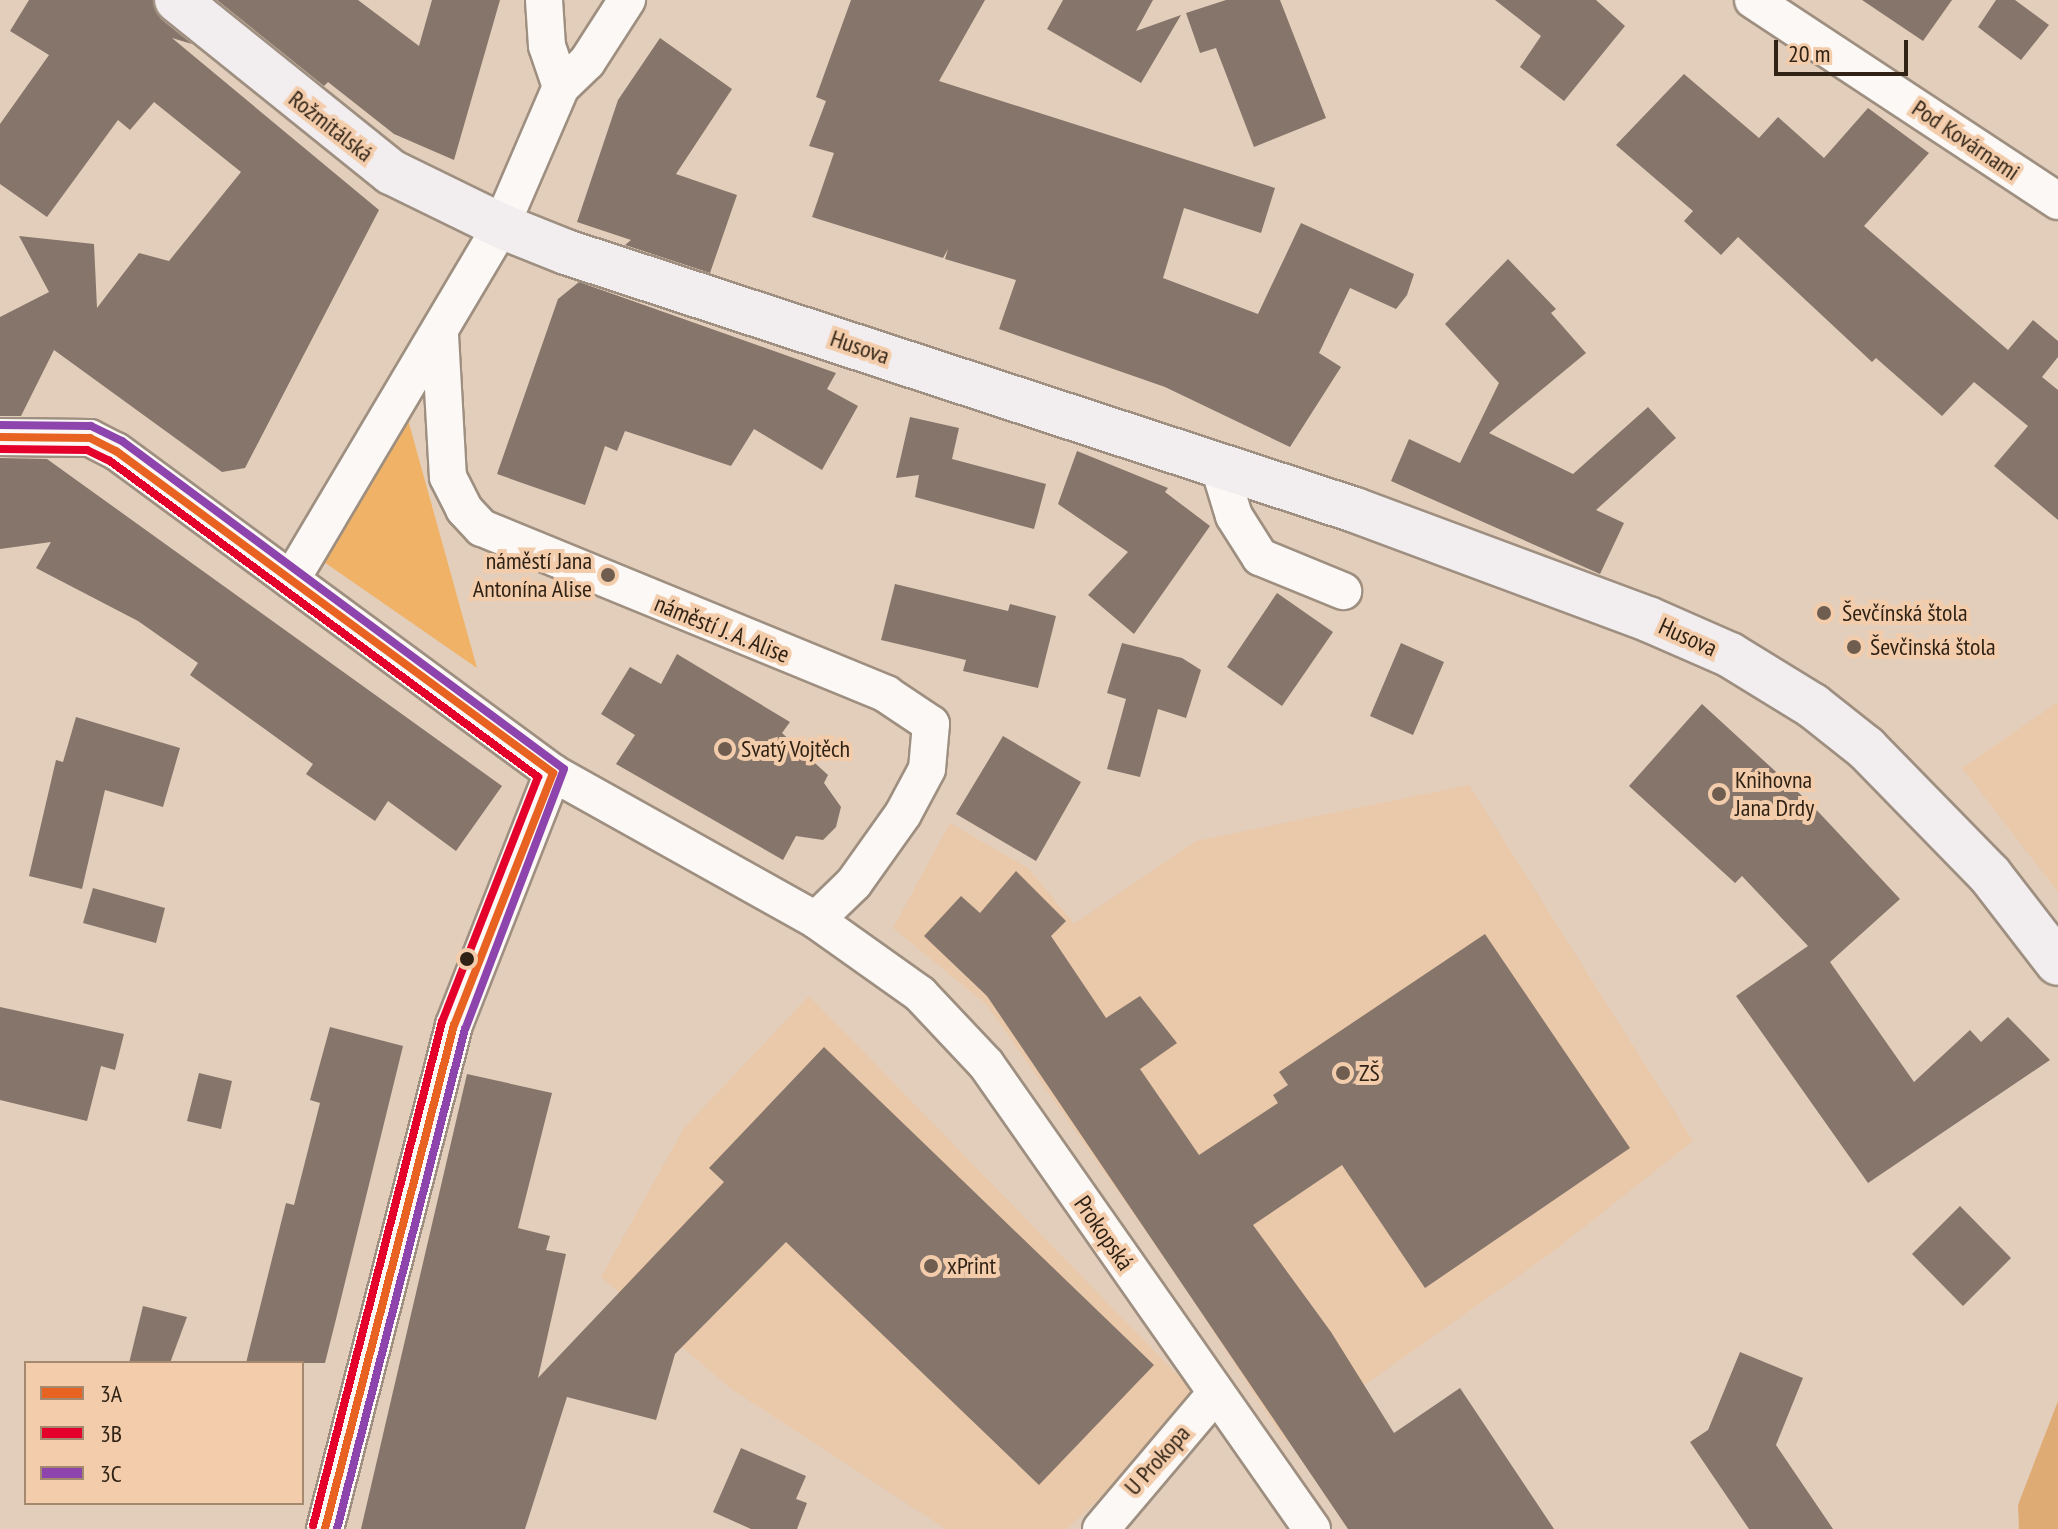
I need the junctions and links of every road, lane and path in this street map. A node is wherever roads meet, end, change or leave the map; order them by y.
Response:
1 (177, 0) edge
2 (544, 0) edge
3 (627, 0) edge
4 (1753, 0) edge
5 (561, 87) junction
6 (2058, 201) edge
7 (501, 226) junction
8 (440, 335) junction
9 (0, 437) edge
10 (1219, 467) junction
11 (291, 580) junction
12 (1343, 591) dead end
13 (553, 773) junction
14 (816, 920) junction
15 (2058, 963) edge
16 (1216, 1393) junction
17 (325, 1529) edge
18 (1101, 1529) edge
19 (1312, 1529) edge

1 - 7 main road, Rožmitálská
2 - 5 street
3 - 5 street
4 - 6 street, Pod Kovárnami
5 - 7 street
7 - 8 street
7 - 10 main road, Husova
8 - 11 street
8 - 14 street, náměstí J. A. Alise
9 - 11 street
10 - 12 street
10 - 15 main road, Husova
11 - 13 street
13 - 14 street
13 - 17 street
14 - 16 street, Prokopská
16 - 18 street, U Prokopa
16 - 19 street, Prokopská

